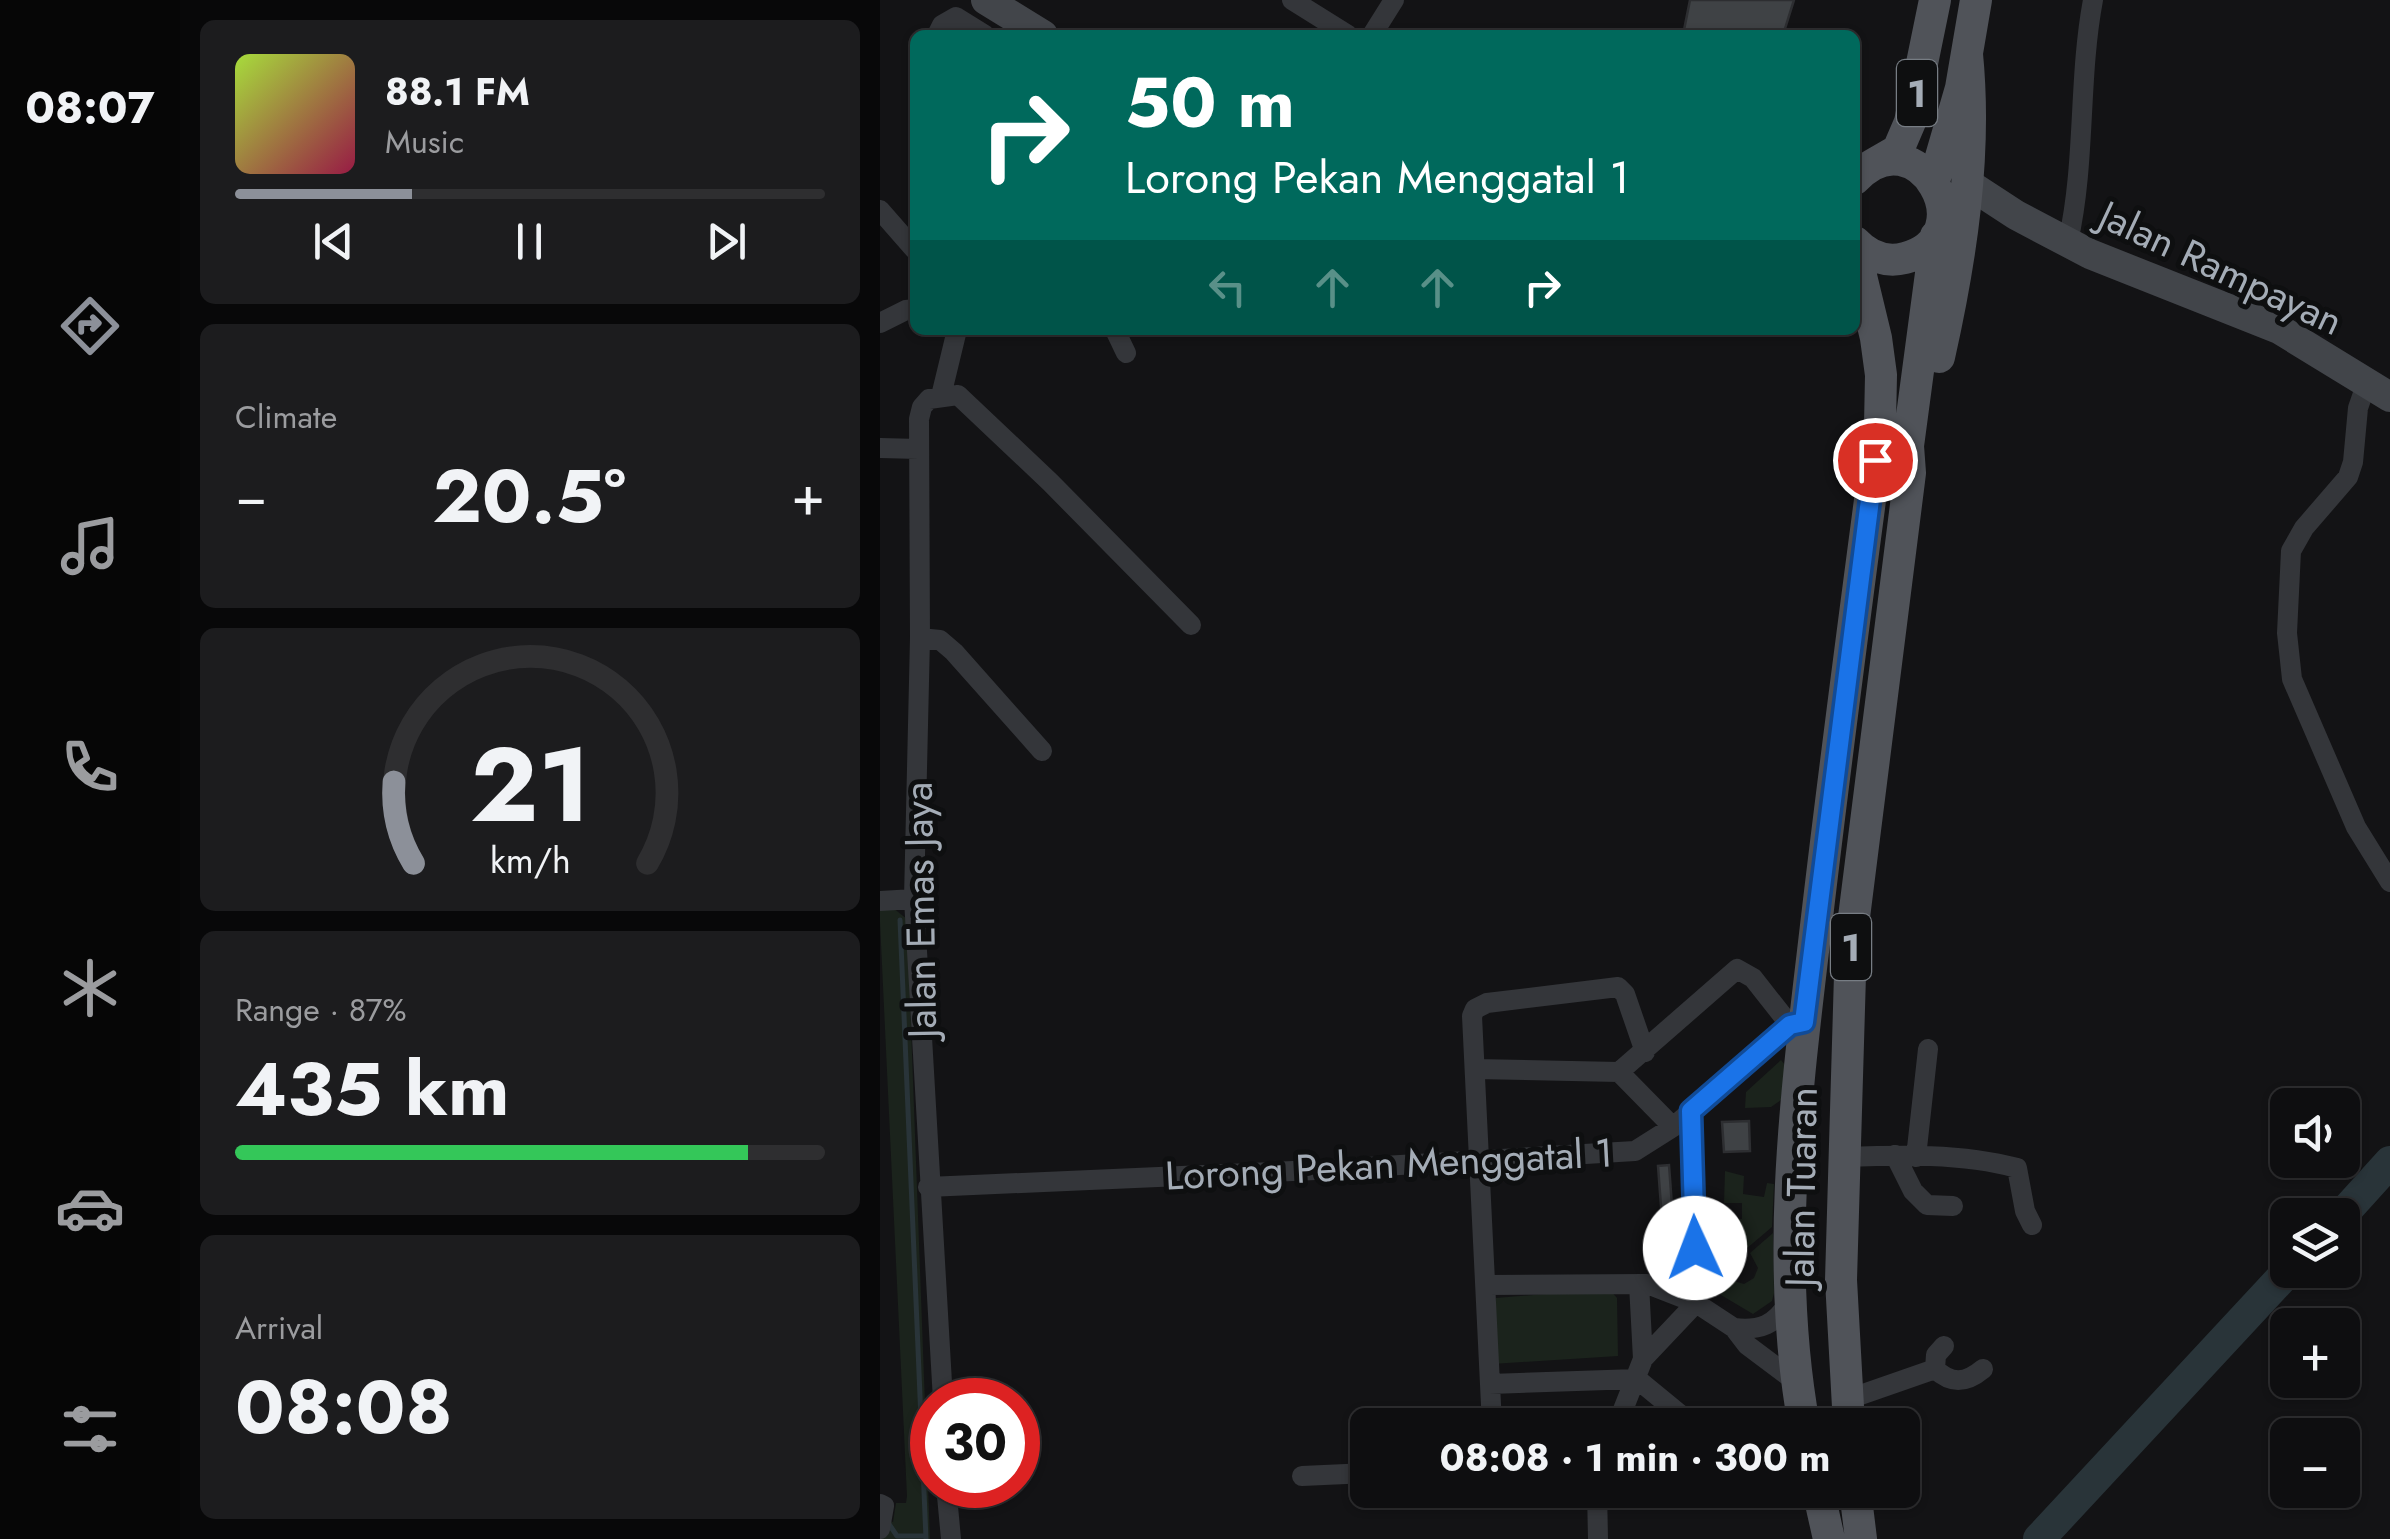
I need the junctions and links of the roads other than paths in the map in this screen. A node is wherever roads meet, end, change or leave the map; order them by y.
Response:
1 (986, 0) edge
2 (1292, 0) edge
3 (1394, 0) edge
4 (1935, 0) edge
5 (1976, 0) edge
6 (2093, 0) edge
7 (940, 30) edge
8 (977, 30) edge
9 (1035, 30) edge
10 (1340, 30) edge
11 (1375, 30) edge
12 (1967, 54) junction
13 (1860, 173) edge
14 (1860, 174) edge
15 (1934, 180) junction
16 (1967, 183) junction
17 (880, 210) edge
18 (2016, 216) junction
19 (1949, 234) junction
20 (2068, 242) junction
21 (910, 244) edge
22 (1860, 246) edge
23 (1860, 272) edge
24 (910, 310) edge
25 (880, 324) edge
26 (956, 335) edge
27 (1117, 335) edge
28 (1126, 353) dead end
29 (2379, 389) edge
30 (941, 396) junction
31 (880, 448) edge
32 (919, 448) junction
33 (1908, 487) junction
34 (1192, 625) dead end
35 (920, 638) junction
36 (1042, 750) dead end
37 (1822, 868) junction
38 (2390, 882) edge
39 (914, 899) junction
40 (880, 901) edge
41 (1851, 941) junction
42 (1797, 1023) junction
43 (1928, 1049) dead end
44 (1645, 1052) junction
45 (1475, 1069) junction
46 (1620, 1072) junction
47 (1691, 1111) junction
48 (1673, 1127) junction
49 (1906, 1156) junction
50 (1843, 1157) junction
51 (1481, 1160) junction
52 (928, 1187) junction
53 (1953, 1206) dead end
54 (2032, 1225) dead end
55 (1639, 1284) junction
56 (1486, 1286) junction
57 (1790, 1300) junction
58 (1696, 1303) junction
59 (1734, 1328) junction
60 (1944, 1346) dead end
61 (1640, 1368) junction
62 (1935, 1369) junction
63 (1982, 1369) dead end
64 (941, 1378) edge
65 (1795, 1381) junction
66 (1490, 1384) junction
67 (1491, 1408) edge
68 (1624, 1408) edge
69 (1677, 1408) edge
70 (1801, 1408) edge
71 (1847, 1408) edge
72 (1855, 1408) edge
73 (1350, 1474) edge
74 (1302, 1476) dead end
75 (882, 1505) edge
76 (948, 1508) edge
77 (1597, 1508) edge
78 (1822, 1508) edge
79 (1857, 1508) edge
80 (880, 1529) edge
81 (951, 1539) edge
82 (1598, 1539) edge
83 (1829, 1539) edge
84 (1860, 1539) edge

1 - 9 street
2 - 10 street
3 - 11 street
4 - 13 main road, 1
5 - 12 main road, 1
6 - 20 street
7 - 8 street
12 - 15 main road, 1
12 - 16 main road
14 - 15 main road, 1
15 - 19 main road, 1
16 - 18 street, Jalan Rampayan
16 - 19 main road
17 - 21 street
18 - 19 street
18 - 20 street, Jalan Rampayan
19 - 22 main road
19 - 33 main road, Jalan Tuaran / 1
20 - 29 street, Jalan Rampayan
23 - 37 main road, Jalan Tuaran / 1
24 - 25 street
26 - 30 street
27 - 28 street
29 - 38 street
30 - 32 street, Jalan Emas Jaya
30 - 34 street
31 - 32 street
32 - 35 street, Jalan Emas Jaya
33 - 37 main road
33 - 41 main road, Jalan Tuaran / 1
35 - 36 street
35 - 39 street, Jalan Emas Jaya
37 - 42 main road, Jalan Tuaran / 1
39 - 40 street
39 - 52 street, Jalan Emas Jaya
41 - 50 main road, Jalan Tuaran / 1
41 - 57 main road
42 - 44 street
42 - 47 street, Lorong Pekan Menggatal 1
42 - 57 main road, Jalan Tuaran / 1
43 - 49 street
44 - 45 street
44 - 46 street
45 - 46 street
45 - 51 street
46 - 48 street
47 - 48 street, Lorong Pekan Menggatal 1
47 - 58 street
48 - 51 street, Lorong Pekan Menggatal 1
49 - 50 street
49 - 53 street
49 - 54 street
50 - 71 main road, Jalan Tuaran / 1
51 - 52 street, Lorong Pekan Menggatal 1
51 - 56 street
52 - 64 street, Jalan Emas Jaya
55 - 56 street
55 - 58 street
55 - 61 street
56 - 66 street
57 - 59 street
57 - 65 main road, Jalan Tuaran / 1
58 - 59 street
58 - 61 street
59 - 65 street
60 - 62 street
61 - 66 street
61 - 68 street
61 - 69 street
62 - 63 street
62 - 72 street
65 - 70 main road, Jalan Tuaran / 1
66 - 67 street
73 - 74 street
75 - 80 street
76 - 81 street
77 - 82 street
78 - 83 main road
79 - 84 main road

